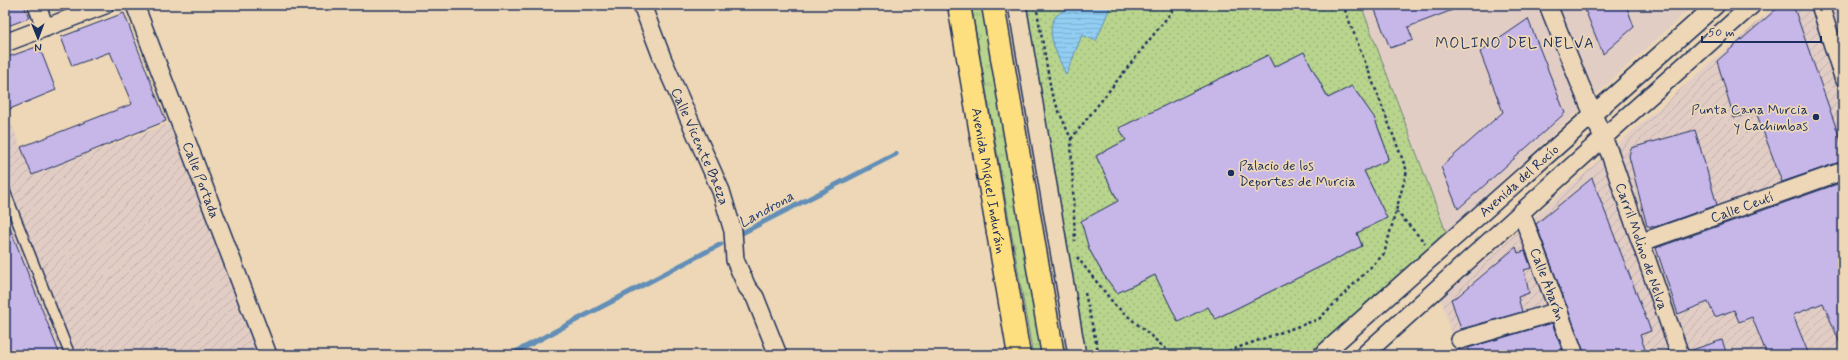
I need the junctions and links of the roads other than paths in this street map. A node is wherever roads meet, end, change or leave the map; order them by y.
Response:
1 (37, 5) edge
2 (105, 5) edge
3 (135, 5) edge
4 (642, 5) edge
5 (959, 5) edge
6 (993, 5) edge
7 (1017, 5) edge
8 (1548, 5) edge
9 (1716, 5) edge
10 (1752, 5) edge
11 (1820, 5) edge
12 (45, 28) junction
13 (5, 43) edge
14 (1843, 77) edge
15 (1592, 114) junction
16 (1603, 138) junction
17 (1843, 171) edge
18 (5, 191) edge
19 (1521, 212) junction
20 (1642, 242) junction
21 (1559, 311) junction
22 (1460, 340) dead end
23 (70, 355) edge
24 (268, 355) edge
25 (778, 355) edge
26 (1019, 355) edge
27 (1053, 355) edge
28 (1077, 355) edge
29 (1322, 355) edge
30 (1364, 355) edge
31 (1575, 355) edge
32 (1680, 355) edge

1 - 12 street
2 - 12 street
3 - 24 street, Calle Portada
4 - 25 street, Calle Vicente Baeza
5 - 26 main road, Avenida Miguel Induráin
6 - 27 main road
7 - 28 street
8 - 15 street, Carril Molino de Nelva
9 - 15 street, Avenida del Rocío
10 - 16 street, Avenida del Rocío
11 - 14 street
12 - 13 street
15 - 16 street, Carril Molino de Nelva
15 - 29 street, Avenida del Rocío
16 - 19 street, Avenida del Rocío
16 - 20 street, Carril Molino de Nelva
17 - 20 street, Calle Ceutí
18 - 23 lane
19 - 21 street, Calle Abarán
19 - 30 street, Avenida del Rocío
20 - 32 street, Carril Molino de Nelva
21 - 22 street
21 - 31 street, Calle Abarán

